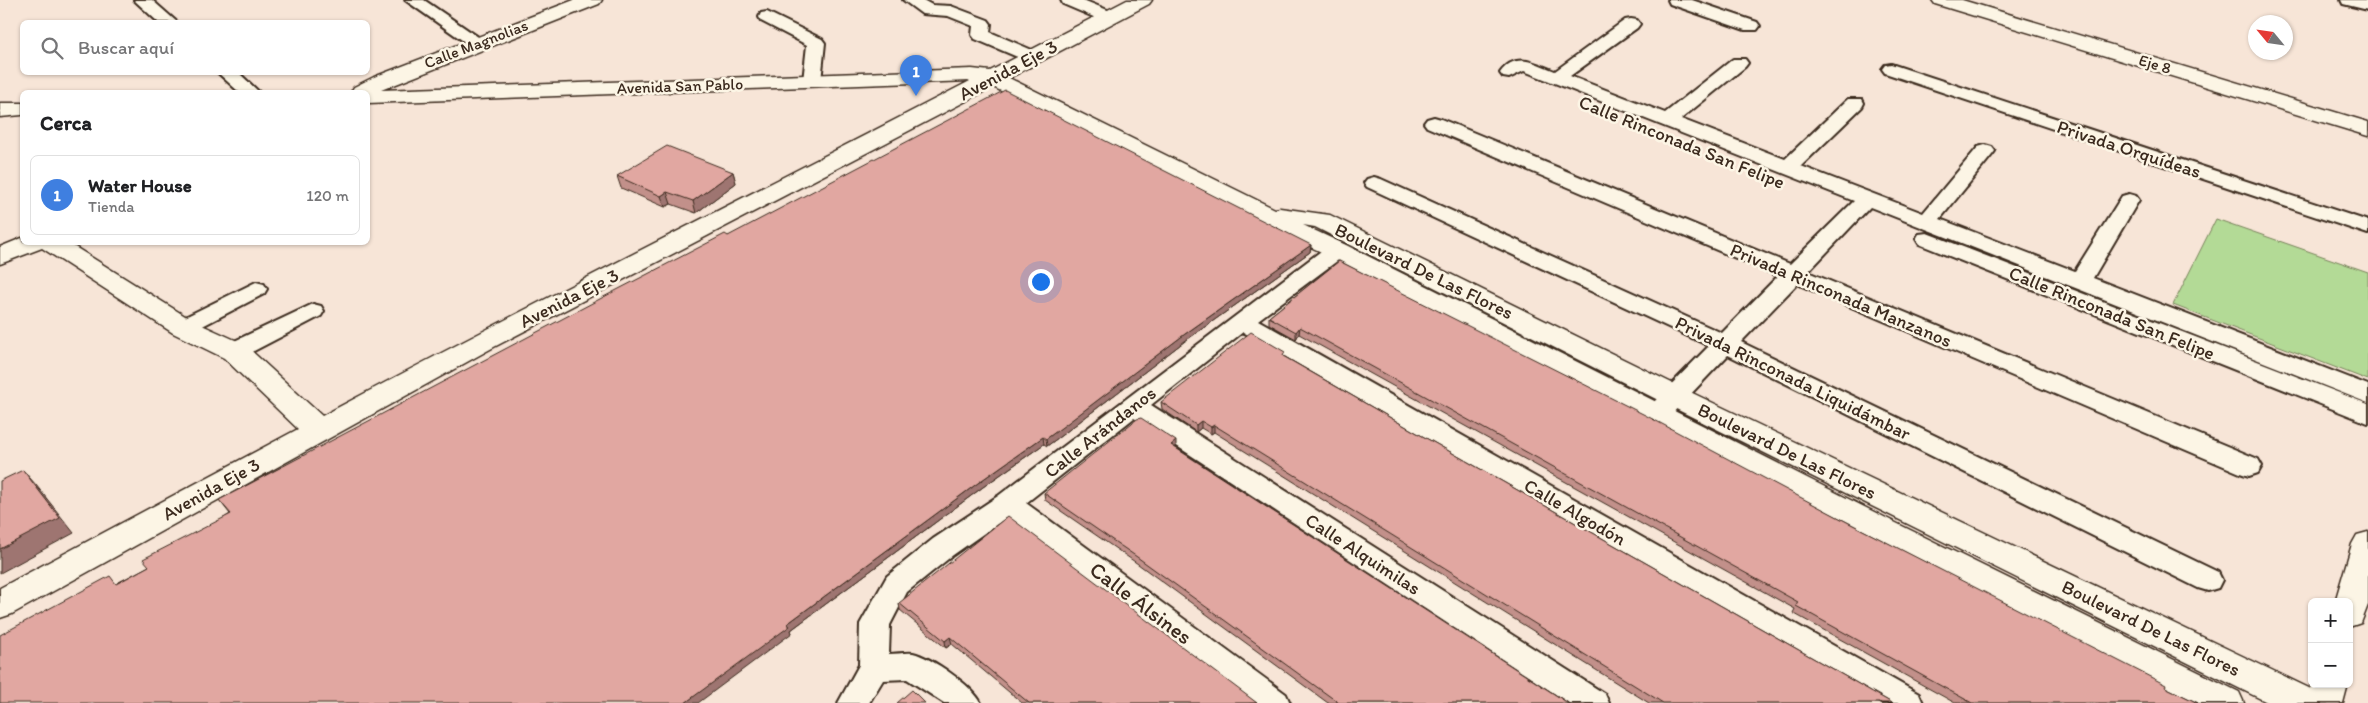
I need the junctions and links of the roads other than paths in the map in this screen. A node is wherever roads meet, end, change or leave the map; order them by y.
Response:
1 (142, 0) edge
2 (413, 0) edge
3 (592, 0) edge
4 (911, 0) edge
5 (1069, 0) edge
6 (1142, 0) edge
7 (1676, 0) edge
8 (1942, 0) edge
9 (1977, 0) edge
10 (2349, 0) edge
11 (2368, 5) edge
12 (766, 17) dead end
13 (1109, 17) junction
14 (166, 20) edge
15 (1631, 24) dead end
16 (1752, 26) dead end
17 (478, 43) junction
18 (1033, 57) junction
19 (1739, 63) dead end
20 (1891, 69) dead end
21 (230, 75) edge
22 (1558, 77) junction
23 (992, 78) junction
24 (812, 81) junction
25 (248, 90) edge
26 (365, 90) edge
27 (409, 96) junction
28 (370, 97) edge
29 (1855, 103) dead end
30 (20, 109) edge
31 (0, 110) edge
32 (370, 111) edge
33 (2368, 118) edge
34 (1668, 120) junction
35 (1434, 123) dead end
36 (2368, 129) edge
37 (1985, 151) dead end
38 (1788, 167) junction
39 (1374, 183) dead end
40 (2129, 200) dead end
41 (1861, 205) junction
42 (1266, 214) junction
43 (1927, 222) junction
44 (2368, 228) edge
45 (28, 245) edge
46 (54, 245) edge
47 (1337, 250) junction
48 (0, 256) edge
49 (1793, 274) junction
50 (2080, 281) junction
51 (256, 289) dead end
52 (313, 311) dead end
53 (1242, 321) junction
54 (183, 327) junction
55 (1725, 344) junction
56 (234, 351) junction
57 (2368, 394) edge
58 (1666, 405) junction
59 (1133, 406) junction
60 (2368, 414) edge
61 (318, 430) junction
62 (2249, 466) dead end
63 (1007, 504) junction
64 (2368, 544) edge
65 (2208, 580) dead end
66 (2353, 598) edge
67 (0, 604) edge
68 (874, 667) junction
69 (2329, 688) edge
70 (853, 703) edge
71 (966, 703) edge
72 (1275, 703) edge
73 (1594, 703) edge
74 (1908, 703) edge
75 (2226, 703) edge
76 (2304, 703) edge
77 (2325, 703) edge

1 - 14 street
2 - 17 street
3 - 17 main road, Calle Magnolias
4 - 18 street
5 - 13 street
6 - 13 main road, Avenida Eje 3
7 - 16 street
8 - 36 main road, Eje 8
9 - 33 main road, Eje 8
10 - 11 street
12 - 24 street
13 - 18 main road, Avenida Eje 3
15 - 22 street
17 - 26 main road, Calle Magnolias
18 - 23 main road, Avenida Eje 3
19 - 34 street
20 - 44 street, Privada Orquídeas
21 - 25 street
22 - 34 street, Calle Rinconada San Felipe
22 - 41 street, Calle Rinconada San Felipe
23 - 24 main road, Avenida San Pablo
23 - 42 main road, Boulevard De Las Flores
23 - 61 main road, Avenida Eje 3
24 - 27 main road, Avenida San Pablo
27 - 28 main road, Avenida San Pablo
27 - 32 main road
29 - 38 street
30 - 31 main road
34 - 38 street, Calle Rinconada San Felipe
35 - 49 street, Privada Rinconada Manzanos
37 - 43 street
38 - 41 street, Calle Rinconada San Felipe
39 - 55 street, Privada Rinconada Liquidámbar
40 - 50 street
41 - 43 street, Calle Rinconada San Felipe
41 - 49 street
41 - 60 street, Calle Rinconada San Felipe
42 - 47 main road, Boulevard De Las Flores
42 - 58 main road, Boulevard De Las Flores
43 - 50 street, Calle Rinconada San Felipe
45 - 48 main road
46 - 54 main road
47 - 53 street, Calle Arándanos
47 - 58 main road, Boulevard De Las Flores
49 - 55 street
49 - 62 street, Privada Rinconada Manzanos
50 - 57 street, Calle Rinconada San Felipe
51 - 54 street
52 - 56 street
53 - 59 street, Calle Arándanos
53 - 74 street, Calle Algodón
54 - 56 main road
55 - 58 street
55 - 65 street, Privada Rinconada Liquidámbar
56 - 61 main road
58 - 75 main road, Boulevard De Las Flores
58 - 76 main road, Boulevard De Las Flores
59 - 63 street, Calle Arándanos
59 - 73 street, Calle Alquimilas
61 - 67 main road, Avenida Eje 3
63 - 68 street, Calle Arándanos
63 - 72 street, Calle Álsines
64 - 66 main road
68 - 70 street
68 - 71 street
69 - 77 main road

